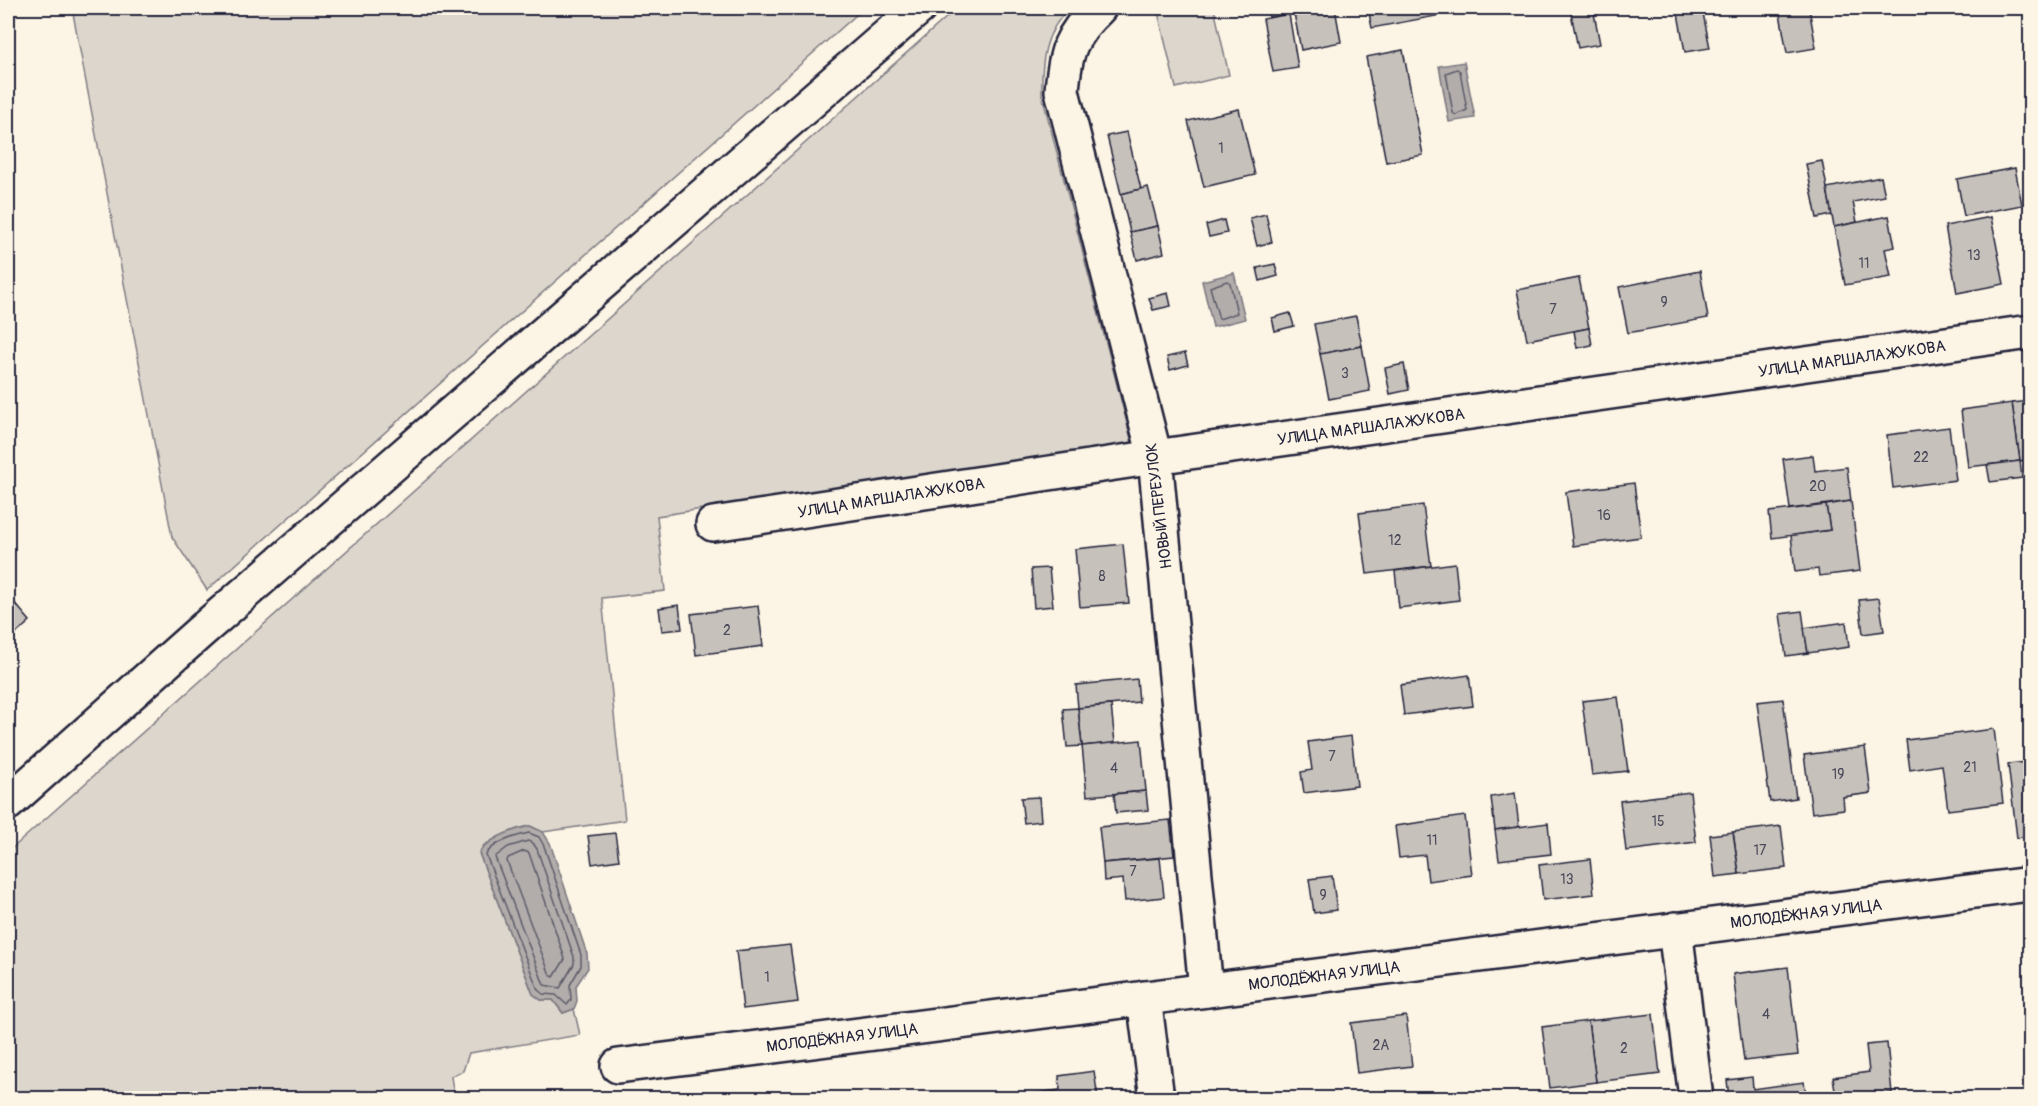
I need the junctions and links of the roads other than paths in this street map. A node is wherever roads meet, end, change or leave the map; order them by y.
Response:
1 (919, 8) edge
2 (1099, 8) edge
3 (2031, 332) edge
4 (1155, 457) junction
5 (713, 525) dead end
6 (8, 803) edge
7 (2031, 884) edge
8 (1675, 930) junction
9 (1206, 990) junction
10 (1144, 998) junction
11 (618, 1066) dead end
12 (1157, 1098) edge
13 (1696, 1098) edge

1 - 6 street
2 - 4 street, НОВЫЙ ПЕРЕУЛОК
3 - 4 street, УЛИЦА МАРШАЛА ЖУКОВА
4 - 5 street, УЛИЦА МАРШАЛА ЖУКОВА
4 - 9 street, НОВЫЙ ПЕРЕУЛОК
7 - 8 street, МОЛОДЁЖНАЯ УЛИЦА
8 - 9 street, МОЛОДЁЖНАЯ УЛИЦА
8 - 13 street
9 - 10 street, МОЛОДЁЖНАЯ УЛИЦА
10 - 11 street, МОЛОДЁЖНАЯ УЛИЦА
10 - 12 street

